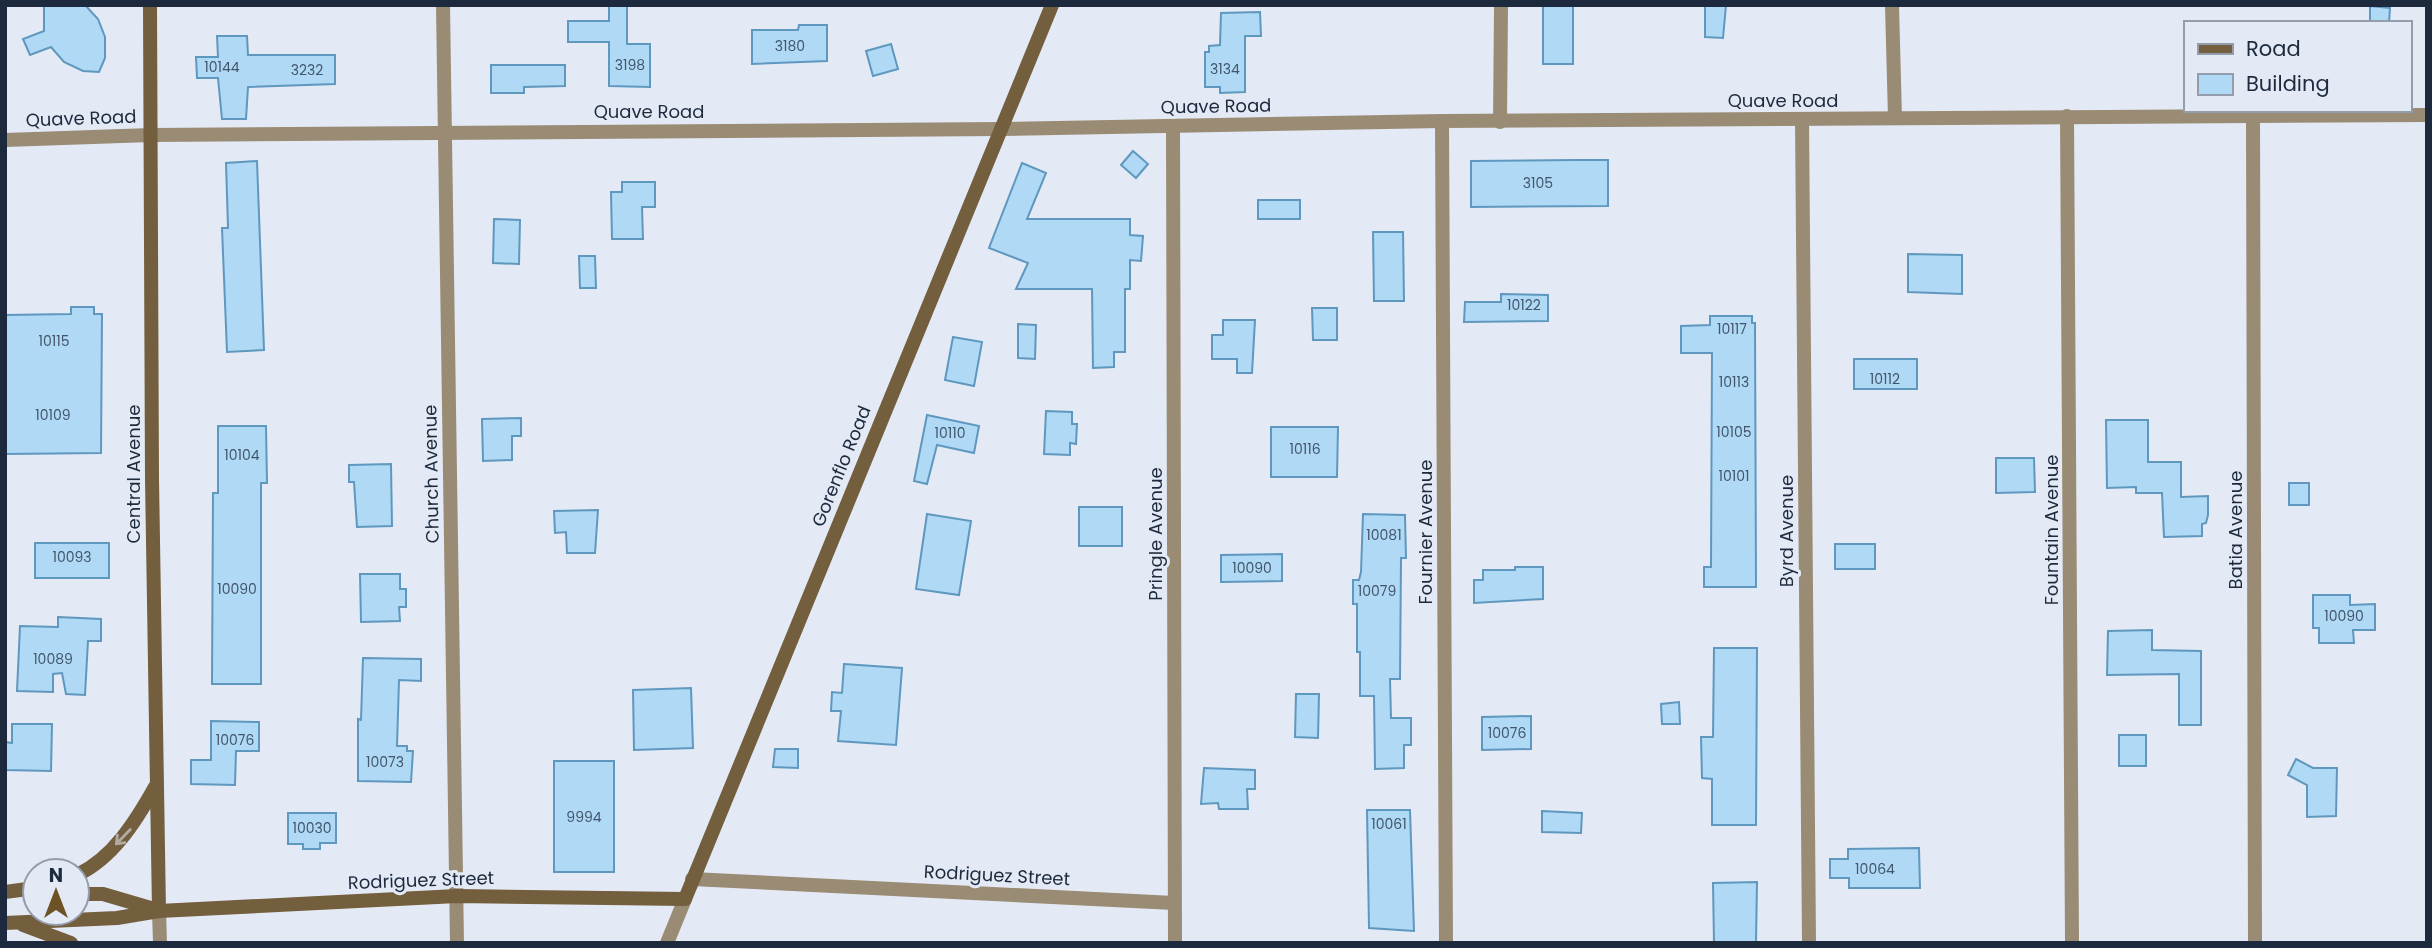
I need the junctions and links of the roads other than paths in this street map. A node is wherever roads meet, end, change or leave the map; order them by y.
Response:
1 (150, 5) edge
2 (443, 5) edge
3 (1052, 5) edge
4 (1501, 5) edge
5 (1892, 5) edge
6 (2427, 115) edge
7 (2067, 116) junction
8 (2253, 117) junction
9 (1895, 118) junction
10 (1802, 119) junction
11 (1442, 121) junction
12 (1500, 122) junction
13 (1173, 126) junction
14 (1000, 129) junction
15 (443, 131) junction
16 (151, 135) junction
17 (5, 140) edge
18 (156, 786) junction
19 (91, 865) edge
20 (692, 879) junction
21 (91, 894) edge
22 (457, 896) junction
23 (685, 899) junction
24 (1174, 903) junction
25 (159, 911) junction
26 (10, 922) edge
27 (71, 943) edge
28 (160, 943) edge
29 (457, 943) edge
30 (667, 943) edge
31 (1175, 943) edge
32 (1446, 943) edge
33 (1809, 943) edge
34 (2073, 943) edge
35 (2255, 943) edge

1 - 16 main road, Central Avenue
2 - 15 street, Church Avenue
3 - 14 main road, Gorenflo Road
4 - 12 street
5 - 9 street
6 - 8 street, Quave Road
7 - 8 street, Quave Road
7 - 9 street, Quave Road
7 - 34 street, Fountain Avenue
8 - 35 street, Batia Avenue
9 - 10 street, Quave Road
10 - 12 street, Quave Road
10 - 33 street, Byrd Avenue
11 - 12 street, Quave Road
11 - 13 street, Quave Road
11 - 32 street, Fournier Avenue
13 - 14 street, Quave Road
13 - 24 street, Pringle Avenue
14 - 15 street, Quave Road
14 - 20 main road, Gorenflo Road
15 - 16 street, Quave Road
15 - 22 street, Church Avenue
16 - 17 street, Quave Road
16 - 18 main road, Central Avenue
18 -> 19 main road
18 - 25 main road, Central Avenue
20 - 23 main road, Gorenflo Road
20 - 24 street, Rodriguez Street
21 - 25 main road, Rodriguez Street
22 - 23 main road, Rodriguez Street
22 - 25 main road, Rodriguez Street
22 - 29 street, Church Avenue
23 - 30 street, Gorenflo Road
24 - 31 street, Pringle Avenue
25 - 26 main road, Rodriguez Street
25 - 28 street, Central Avenue
26 - 27 main road

